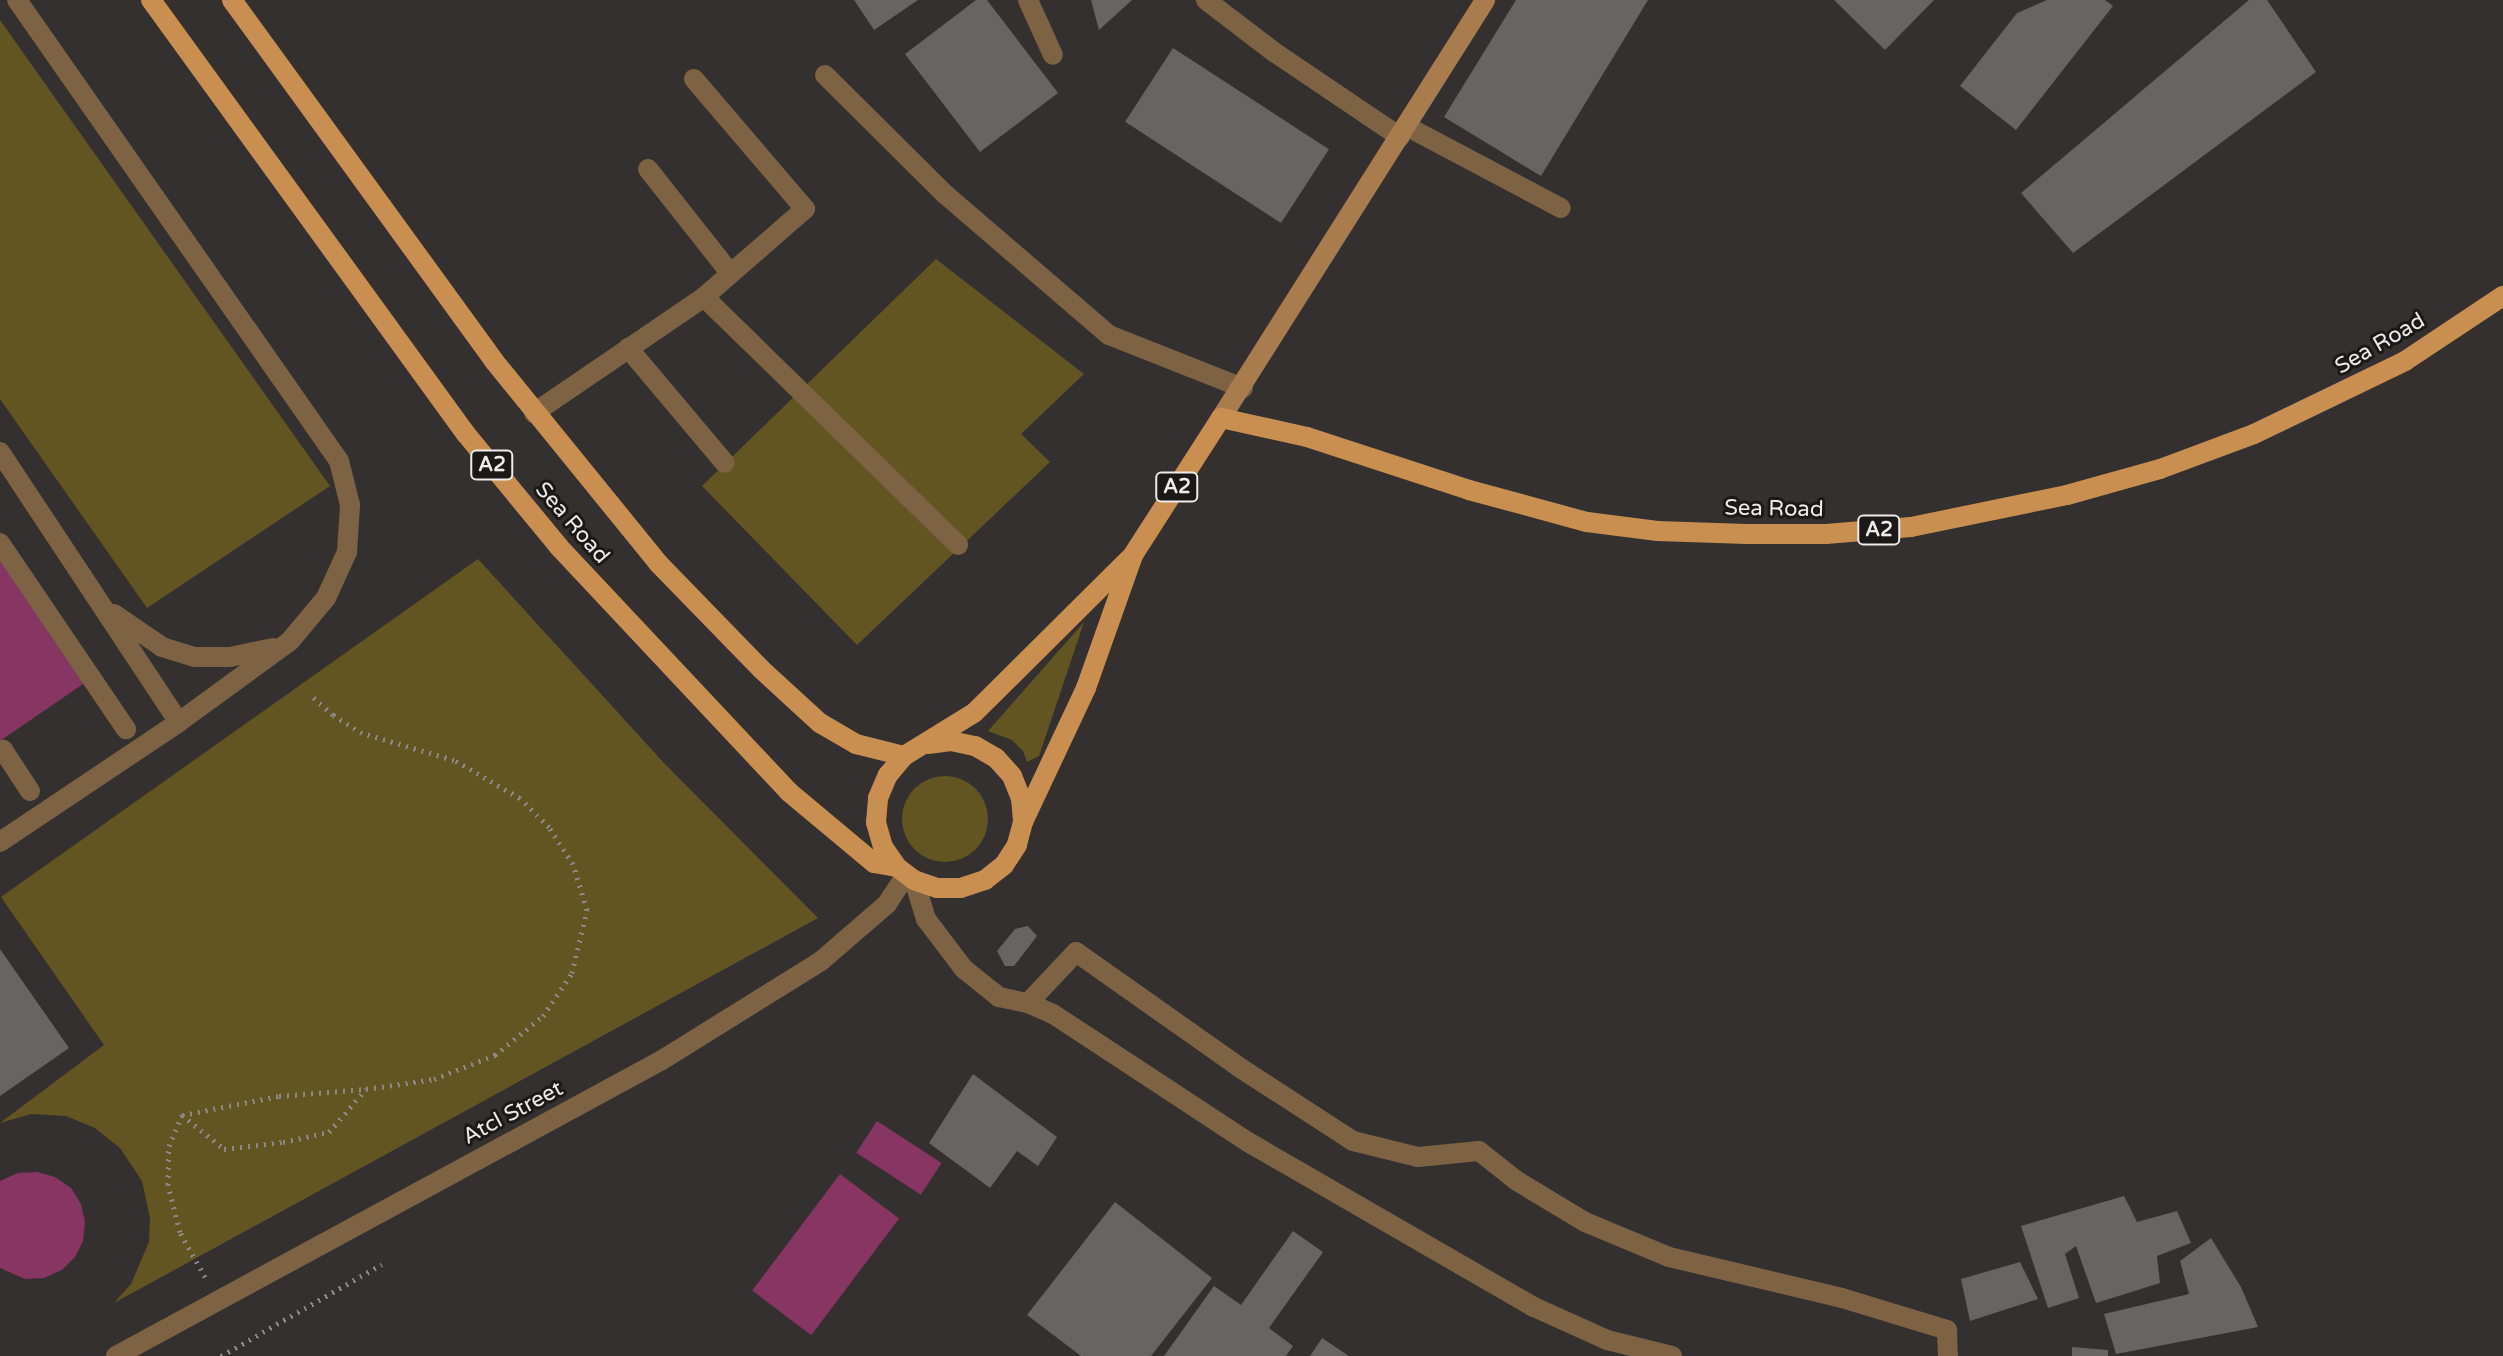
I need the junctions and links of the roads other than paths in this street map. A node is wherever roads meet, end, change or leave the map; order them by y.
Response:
1 (17, 0) edge
2 (151, 0) edge
3 (232, 0) edge
4 (1028, 0) edge
5 (1206, 0) edge
6 (1485, 0) edge
7 (1053, 55) dead end
8 (825, 75) dead end
9 (694, 79) dead end
10 (1403, 132) junction
11 (648, 169) dead end
12 (1561, 208) dead end
13 (730, 273) junction
14 (2503, 296) edge
15 (704, 297) junction
16 (628, 348) junction
17 (1243, 388) junction
18 (534, 413) junction
19 (1221, 418) junction
20 (0, 452) edge
21 (725, 463) dead end
22 (0, 543) edge
23 (958, 545) dead end
24 (1133, 555) junction
25 (96, 599) junction
26 (290, 641) junction
27 (179, 722) junction
28 (126, 729) dead end
29 (928, 744) junction
30 (0, 752) edge
31 (904, 756) junction
32 (30, 791) dead end
33 (1023, 822) junction
34 (0, 842) edge
35 (905, 874) junction
36 (1028, 1003) junction
37 (116, 1356) edge
38 (1672, 1356) edge
39 (1948, 1356) edge

1 - 26 street
2 - 35 main road, Sea Road / A2
3 - 18 main road, Sea Road
4 - 7 street
5 - 10 street
6 - 10 main road
8 - 17 street
9 - 13 street
10 - 12 street
10 - 17 main road
11 - 13 street
13 - 15 street
14 - 19 main road, Sea Road / A2
15 - 16 street
15 - 23 street
16 - 18 street
16 - 21 street
17 - 19 main road
18 - 31 main road, Sea Road
19 - 24 main road, A2
20 - 25 street
22 - 28 street
24 - 29 main road, A2
24 - 33 main road, A2
25 - 26 street
25 - 27 street
26 - 27 street
27 - 34 street
29 - 31 main road, A2
29 - 33 main road, A2
30 - 32 street
31 - 35 main road, A2
33 - 35 main road, A2
35 - 36 street
35 - 37 street, Atcl Street
36 - 38 street
36 - 39 street

